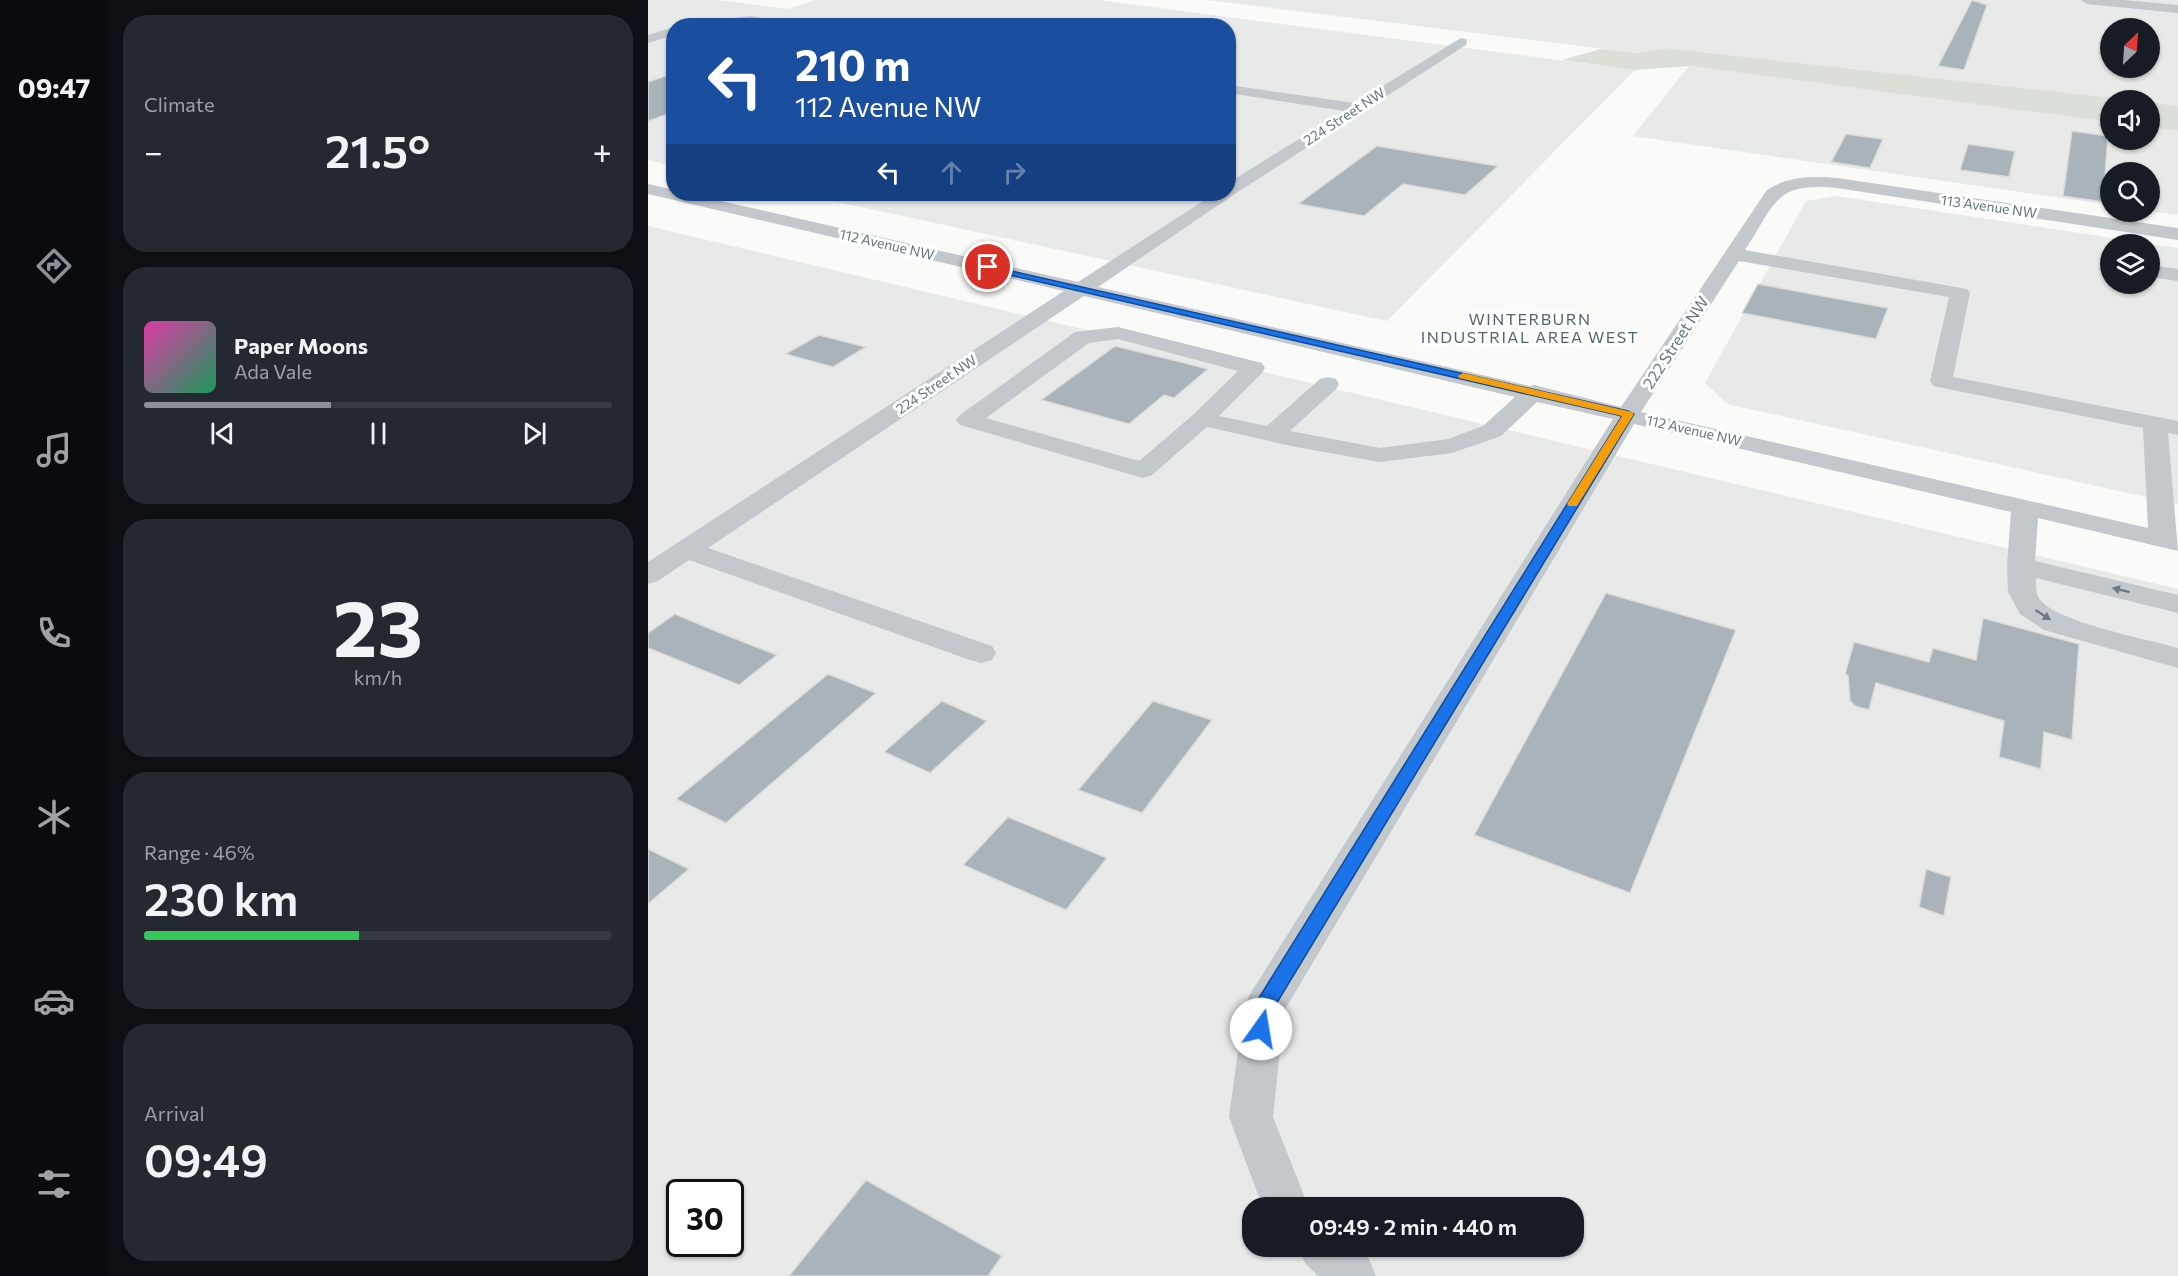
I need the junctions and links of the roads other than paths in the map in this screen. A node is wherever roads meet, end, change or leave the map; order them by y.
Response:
1 (2087, 0) edge
2 (2178, 9) edge
3 (1461, 42) dead end
4 (1236, 90) edge
5 (1356, 108) junction
6 (1799, 183) joint
7 (1236, 186) edge
8 (648, 189) edge
9 (666, 193) edge
10 (700, 201) edge
11 (1213, 201) edge
12 (2127, 234) edge
13 (2178, 234) edge
14 (2160, 235) edge
15 (1733, 254) junction
16 (2160, 272) edge
17 (2178, 275) edge
18 (1079, 288) junction
19 (1183, 312) junction
20 (1145, 341) junction
21 (988, 348) junction
22 (1044, 363) junction
23 (1328, 384) dead end
24 (1534, 392) junction
25 (1628, 414) junction
26 (1202, 419) junction
27 (2167, 426) edge
28 (1272, 435) junction
29 (2025, 507) junction
30 (2170, 541) edge
31 (686, 550) junction
32 (2021, 566) junction
33 (648, 575) edge
34 (2178, 604) edge
35 (981, 653) dead end
36 (2178, 658) edge
37 (1282, 1197) edge
38 (1333, 1257) edge
39 (1352, 1276) edge

1 - 2 street
3 - 5 street, 224 Street NW
4 - 5 street
5 - 7 street, 224 Street NW
6 - 12 street, 113 Avenue NW
6 - 15 street, 222 Street NW
8 - 9 street, 112 Avenue NW
10 - 18 street, 112 Avenue NW
11 - 18 street, 224 Street NW
13 - 14 street, 113 Avenue NW
15 - 25 street, 222 Street NW
15 - 27 street
16 - 17 street
18 - 19 street, 112 Avenue NW
18 - 21 street, 224 Street NW
19 - 20 street
19 - 24 street, 112 Avenue NW
20 - 22 street
20 - 26 street
21 - 22 street
21 - 31 street, 224 Street NW
22 - 26 street
23 - 28 street
24 - 25 street, 112 Avenue NW
24 - 28 street
25 - 29 street, 112 Avenue NW
25 - 37 street, 222 Street NW
26 - 28 street
27 - 30 street
29 - 30 street, 112 Avenue NW
29 - 32 street
31 - 33 street, 224 Street NW
31 - 35 street
34 -> 32 street
32 -> 36 street
38 - 39 street

